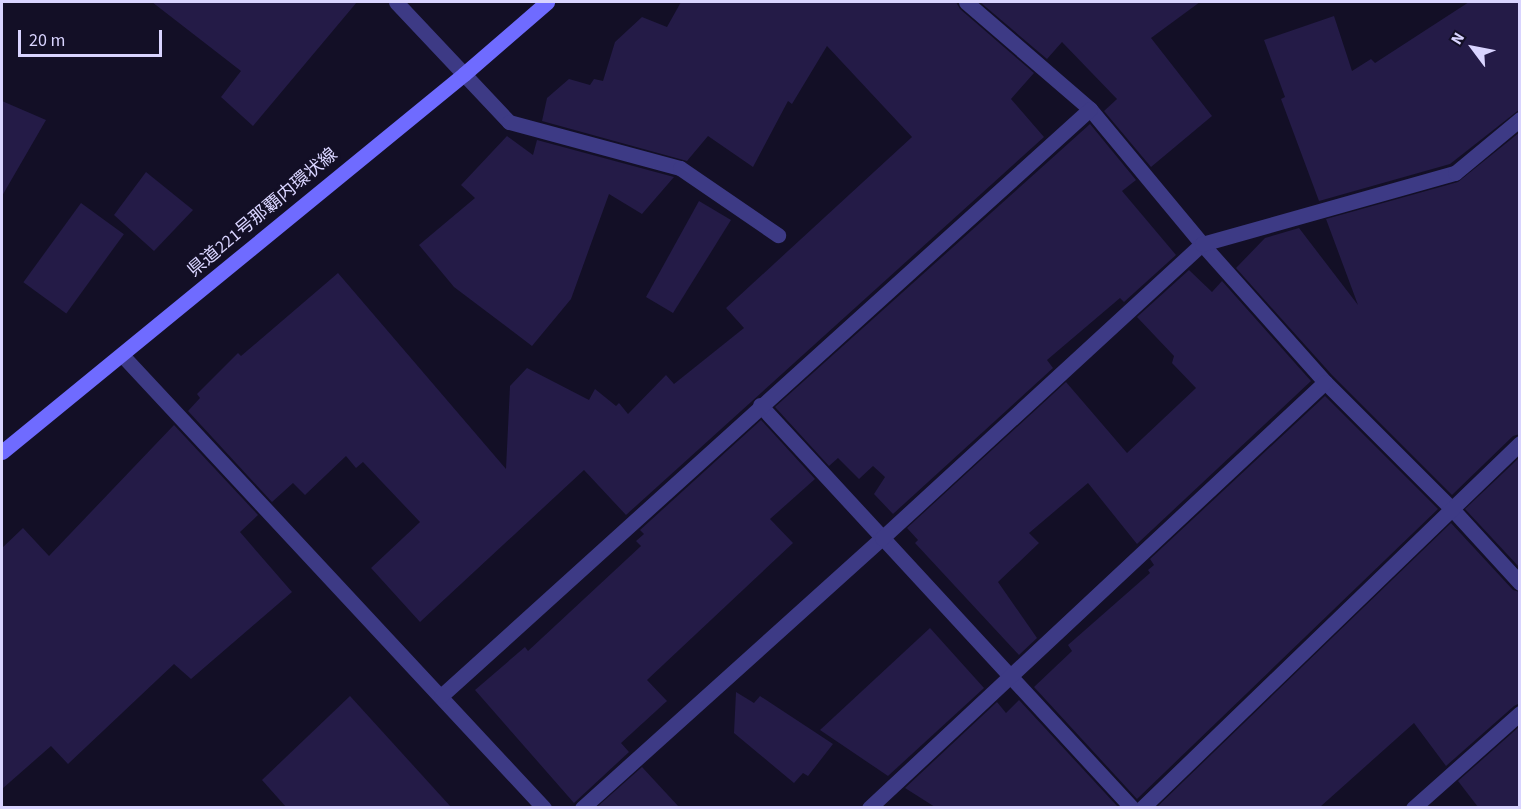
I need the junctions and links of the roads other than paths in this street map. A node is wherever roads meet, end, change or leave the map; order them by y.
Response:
1 (396, 2) edge
2 (547, 2) edge
3 (966, 2) edge
4 (464, 74) junction
5 (1090, 108) junction
6 (1520, 119) edge
7 (777, 235) dead end
8 (1202, 244) junction
9 (122, 355) junction
10 (1325, 382) junction
11 (760, 405) junction
12 (1520, 443) edge
13 (2, 452) edge
14 (1453, 510) junction
15 (882, 538) junction
16 (1520, 583) edge
17 (1009, 678) junction
18 (441, 696) junction
19 (1520, 712) edge
20 (544, 807) edge
21 (582, 807) edge
22 (869, 807) edge
23 (1132, 807) edge
24 (1142, 807) edge
25 (1413, 807) edge

1 - 4 street
2 - 4 main road, 県道221号那覇内環状線
3 - 5 street
4 - 7 street
4 - 9 main road, 県道221号那覇内環状線
5 - 8 street
5 - 11 street
6 - 8 street
8 - 10 street
8 - 15 street
9 - 13 main road, 県道221号那覇内環状線
9 - 18 street
10 - 14 street
10 - 17 street
11 - 15 street
11 - 18 street
12 - 14 street
14 - 16 street
14 - 24 street
15 - 17 street
15 - 21 street
17 - 22 street
17 - 23 street
18 - 20 street
19 - 25 street

